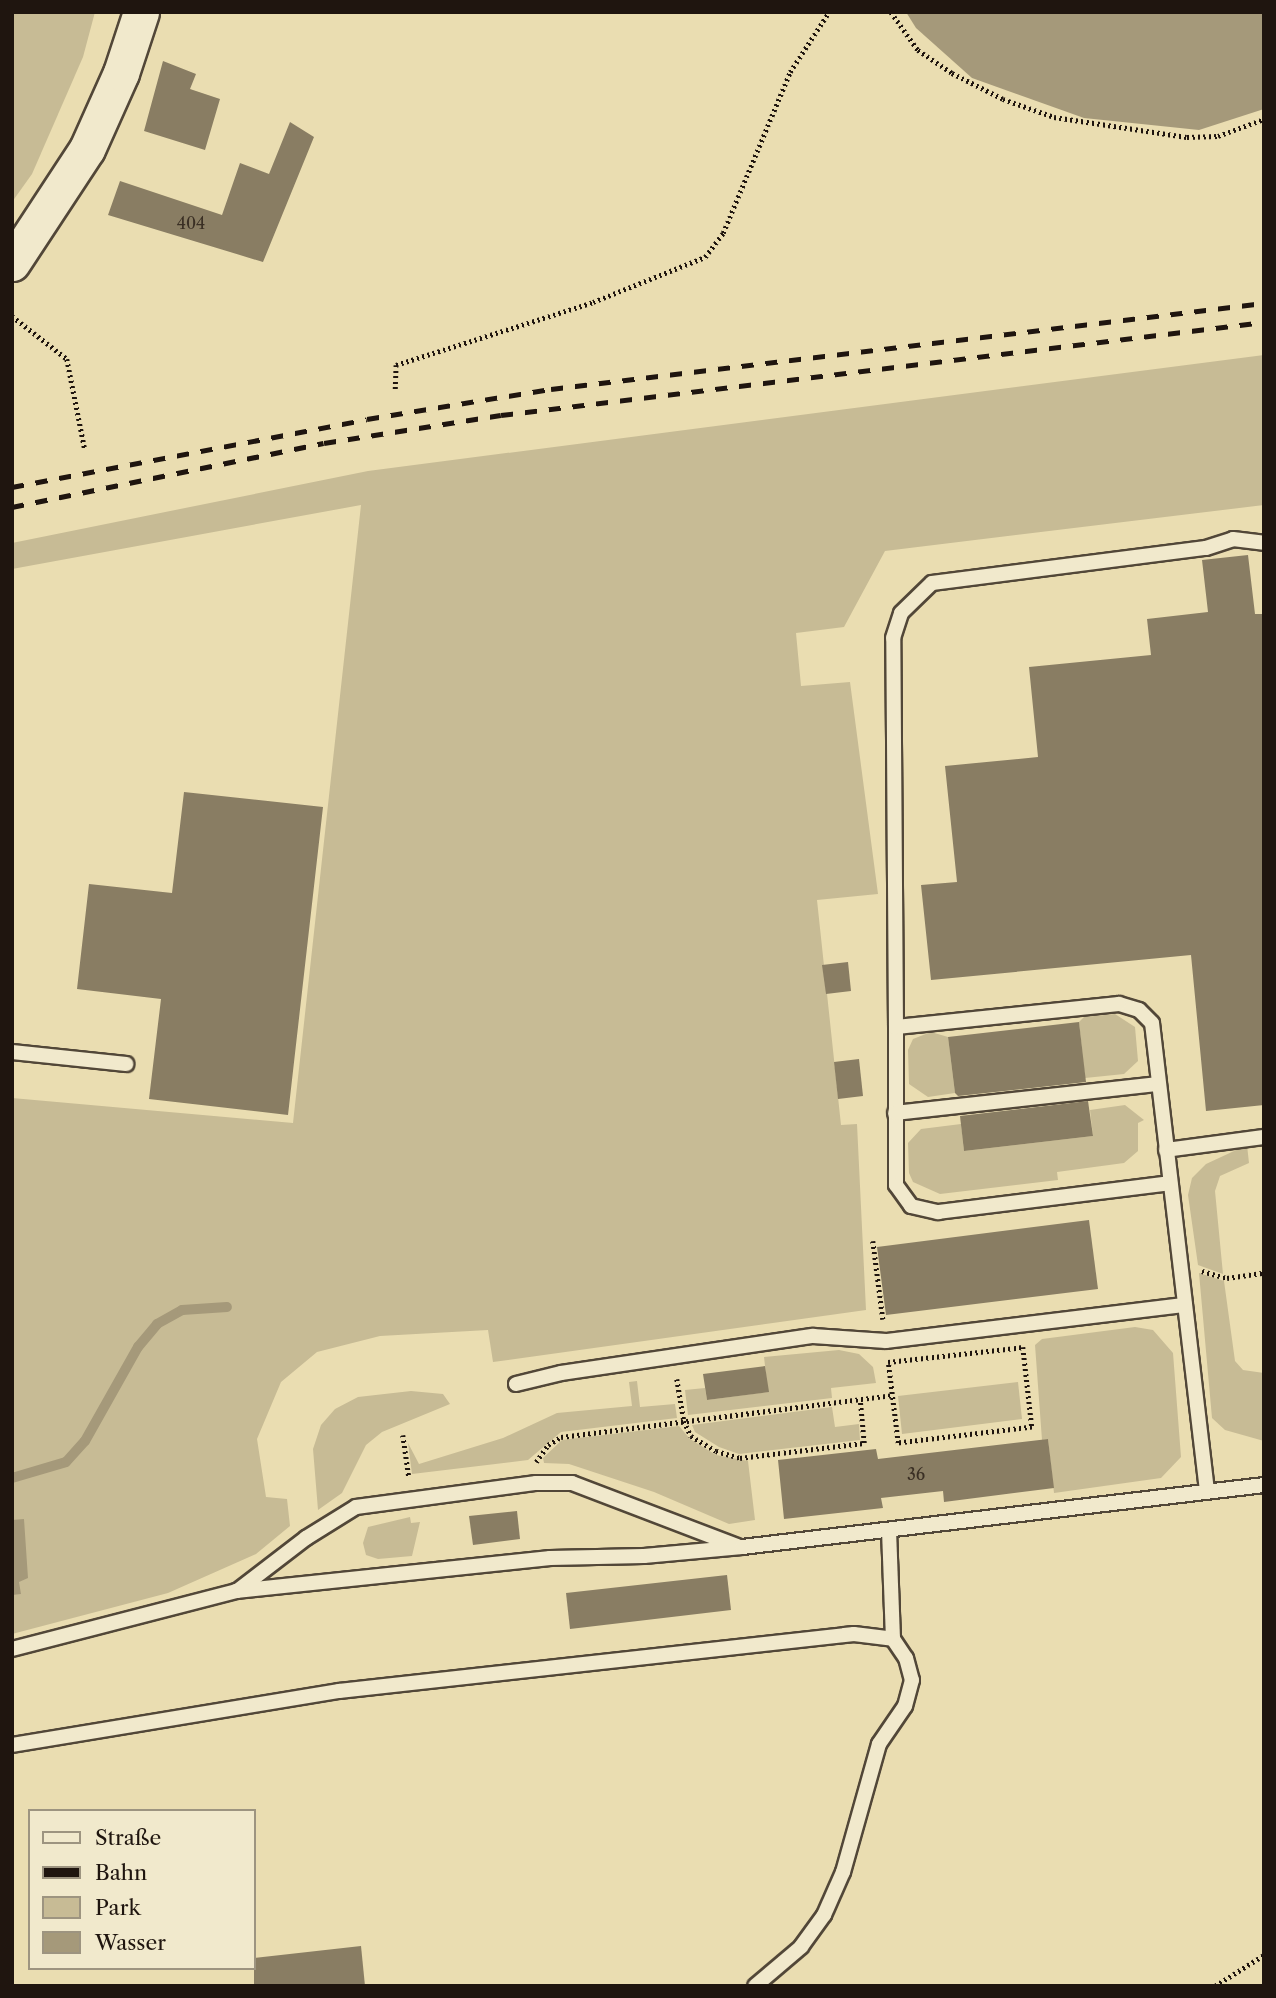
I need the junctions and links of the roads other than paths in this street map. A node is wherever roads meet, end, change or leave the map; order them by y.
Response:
1 (141, 12) edge
2 (12, 264) edge
3 (1264, 543) edge
4 (896, 1027) junction
5 (12, 1052) edge
6 (126, 1064) dead end
7 (1158, 1084) junction
8 (895, 1113) junction
9 (1264, 1138) edge
10 (1166, 1150) junction
11 (1170, 1183) junction
12 (1185, 1305) junction
13 (516, 1384) dead end
14 (1264, 1485) edge
15 (1207, 1491) junction
16 (889, 1530) junction
17 (742, 1547) junction
18 (236, 1591) junction
19 (893, 1639) junction
20 (12, 1649) edge
21 (12, 1745) edge
22 (755, 1986) edge

1 - 2 street
3 - 4 lane
4 - 7 lane
4 - 8 lane
5 - 6 lane
7 - 8 lane
7 - 10 lane
8 - 11 lane
9 - 10 lane
10 - 11 lane
11 - 12 lane
12 - 13 lane
12 - 15 lane
14 - 15 lane
15 - 16 lane
16 - 17 lane
16 - 19 lane
17 - 18 lane
17 - 18 lane
18 - 20 lane
19 - 21 lane
19 - 22 lane

